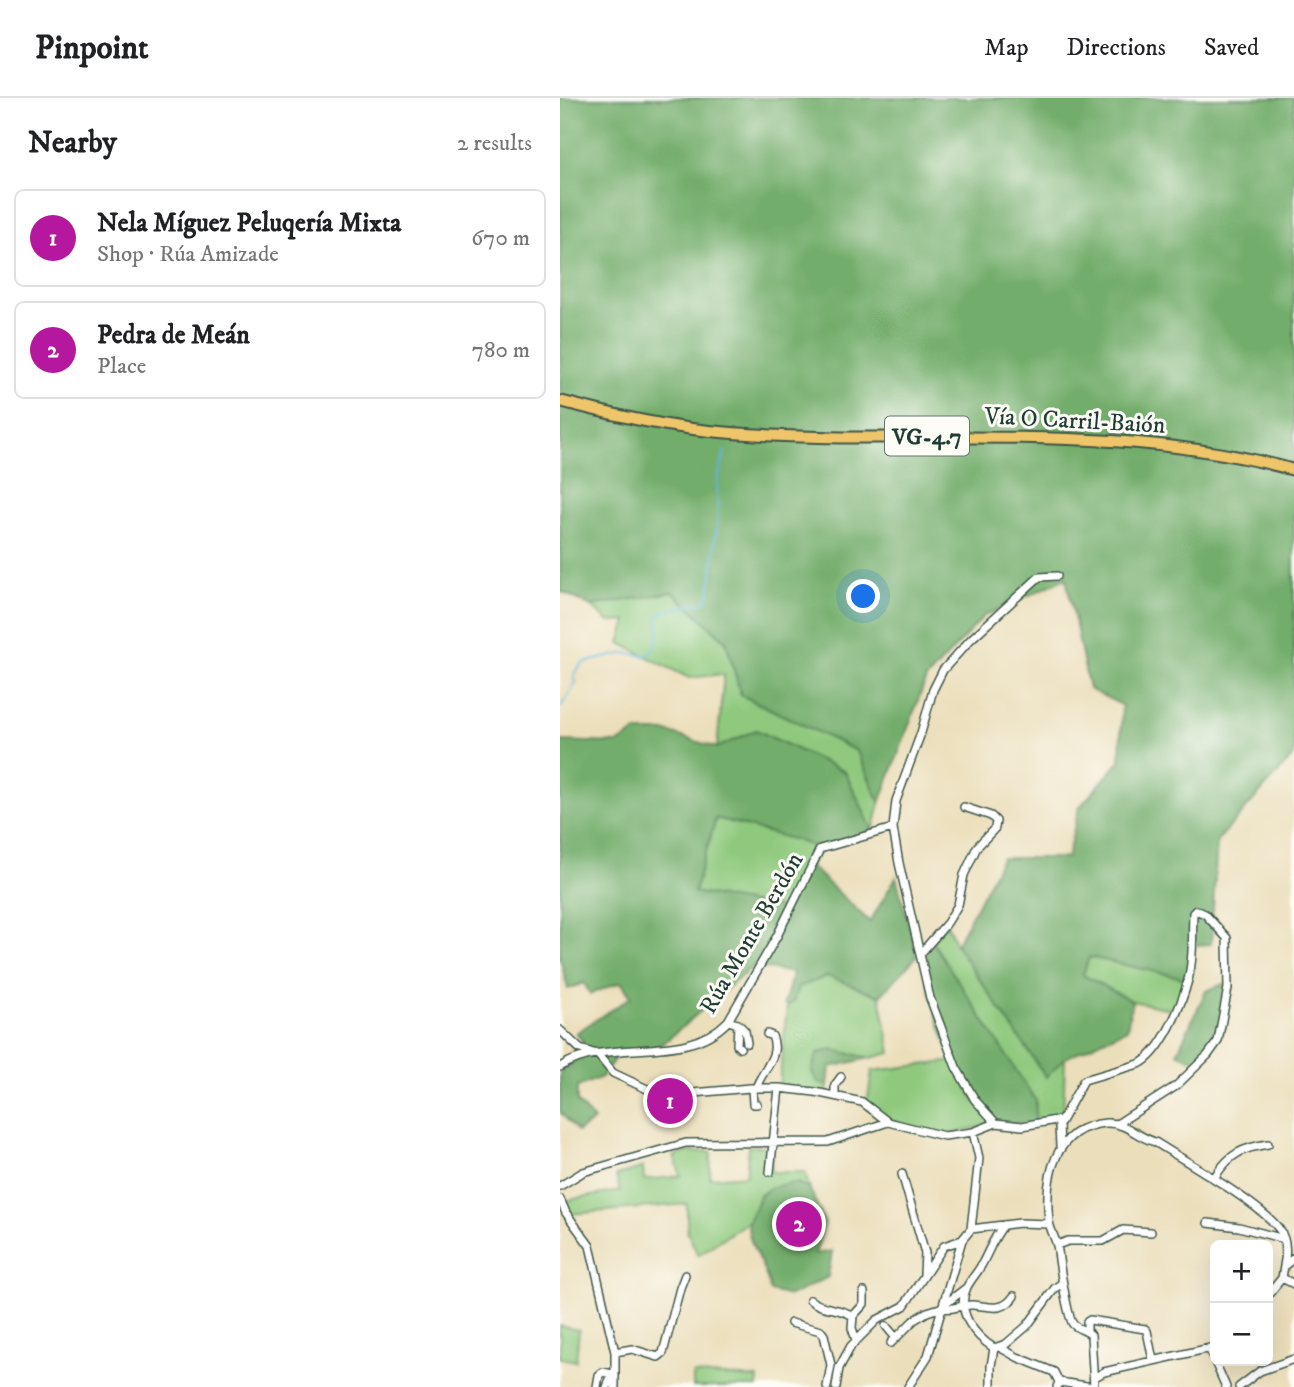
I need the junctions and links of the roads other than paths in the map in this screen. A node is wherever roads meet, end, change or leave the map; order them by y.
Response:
1 (560, 401) edge
2 (1294, 470) edge
3 (1058, 576) dead end
4 (964, 807) dead end
5 (893, 828) junction
6 (921, 953) junction
7 (728, 1021) junction
8 (560, 1030) edge
9 (719, 1031) junction
10 (767, 1034) dead end
11 (726, 1037) dead end
12 (744, 1045) dead end
13 (598, 1055) junction
14 (560, 1067) edge
15 (841, 1077) dead end
16 (754, 1088) junction
17 (779, 1088) junction
18 (835, 1096) junction
19 (757, 1104) dead end
20 (888, 1122) junction
21 (996, 1123) junction
22 (1117, 1124) junction
23 (1059, 1125) junction
24 (973, 1132) junction
25 (775, 1142) junction
26 (1268, 1144) dead end
27 (1060, 1146) junction
28 (771, 1172) dead end
29 (902, 1174) dead end
30 (1216, 1178) junction
31 (560, 1186) edge
32 (560, 1199) edge
33 (563, 1213) edge
34 (1208, 1223) dead end
35 (1049, 1224) junction
36 (1004, 1225) junction
37 (971, 1228) junction
38 (1151, 1232) dead end
39 (1283, 1239) junction
40 (961, 1240) junction
41 (1058, 1245) junction
42 (1294, 1258) edge
43 (1284, 1266) junction
44 (685, 1275) dead end
45 (924, 1275) junction
46 (1282, 1278) junction
47 (1061, 1284) junction
48 (1294, 1284) edge
49 (966, 1288) junction
50 (1273, 1289) edge
51 (864, 1292) dead end
52 (1014, 1296) dead end
53 (810, 1300) dead end
54 (964, 1307) junction
55 (940, 1308) junction
56 (852, 1316) junction
57 (791, 1323) dead end
58 (886, 1326) dead end
59 (1087, 1331) junction
60 (856, 1340) junction
61 (1210, 1347) edge
62 (997, 1348) junction
63 (614, 1352) junction
64 (1294, 1359) edge
65 (1153, 1360) junction
66 (1219, 1366) edge
67 (835, 1369) junction
68 (613, 1374) junction
69 (1095, 1377) junction
70 (1058, 1385) edge
71 (597, 1387) edge
72 (607, 1387) edge
73 (615, 1387) edge
74 (827, 1387) edge
75 (836, 1387) edge
76 (908, 1387) edge
77 (991, 1387) edge
78 (1094, 1387) edge
79 (1226, 1387) edge
80 (1239, 1387) edge

1 - 2 highway, Vía O Carril-Baión / VG-4.7
3 - 5 street
4 - 6 street
5 - 6 street
5 - 7 street, Rúa Monte Berdón
6 - 21 street
7 - 9 street, Rúa Monte Berdón
7 - 12 street
8 - 13 street
9 - 11 street
9 - 13 street, Rúa Monte Berdón
10 - 16 street
13 - 14 street, Rúa Monte Berdón
13 - 16 street
15 - 18 street
16 - 17 street
16 - 19 street
17 - 18 street
17 - 25 street
18 - 20 street
20 - 24 street
20 - 25 street
21 - 23 street
21 - 24 street
22 - 23 street
22 - 27 street
22 - 30 street
23 - 27 street
24 - 37 street
25 - 28 street
25 - 31 street
26 - 30 street
27 - 35 street
29 - 45 street
30 - 39 street
32 - 33 street
33 - 63 street
34 - 39 street
35 - 36 street
35 - 41 street
36 - 37 street
36 - 49 street
37 - 40 street
38 - 41 street
39 - 43 street
40 - 45 street
40 - 55 street
41 - 47 street
42 - 43 street
43 - 46 street
44 - 63 street
45 - 60 street
46 - 48 street
46 - 50 street
47 - 59 street
47 - 62 street
49 - 54 street
49 - 55 street
51 - 56 street
52 - 54 street
53 - 56 street
54 - 55 street
54 - 62 street
55 - 58 street
55 - 76 street
56 - 60 street
57 - 67 street
59 - 65 street
59 - 69 street
60 - 67 street
61 - 65 street
62 - 70 street
62 - 77 street
63 - 68 street
64 - 80 street
65 - 69 street
66 - 79 street
67 - 74 street
67 - 75 street
68 - 71 street
68 - 72 street
68 - 73 street
69 - 78 street
70 - 78 street

